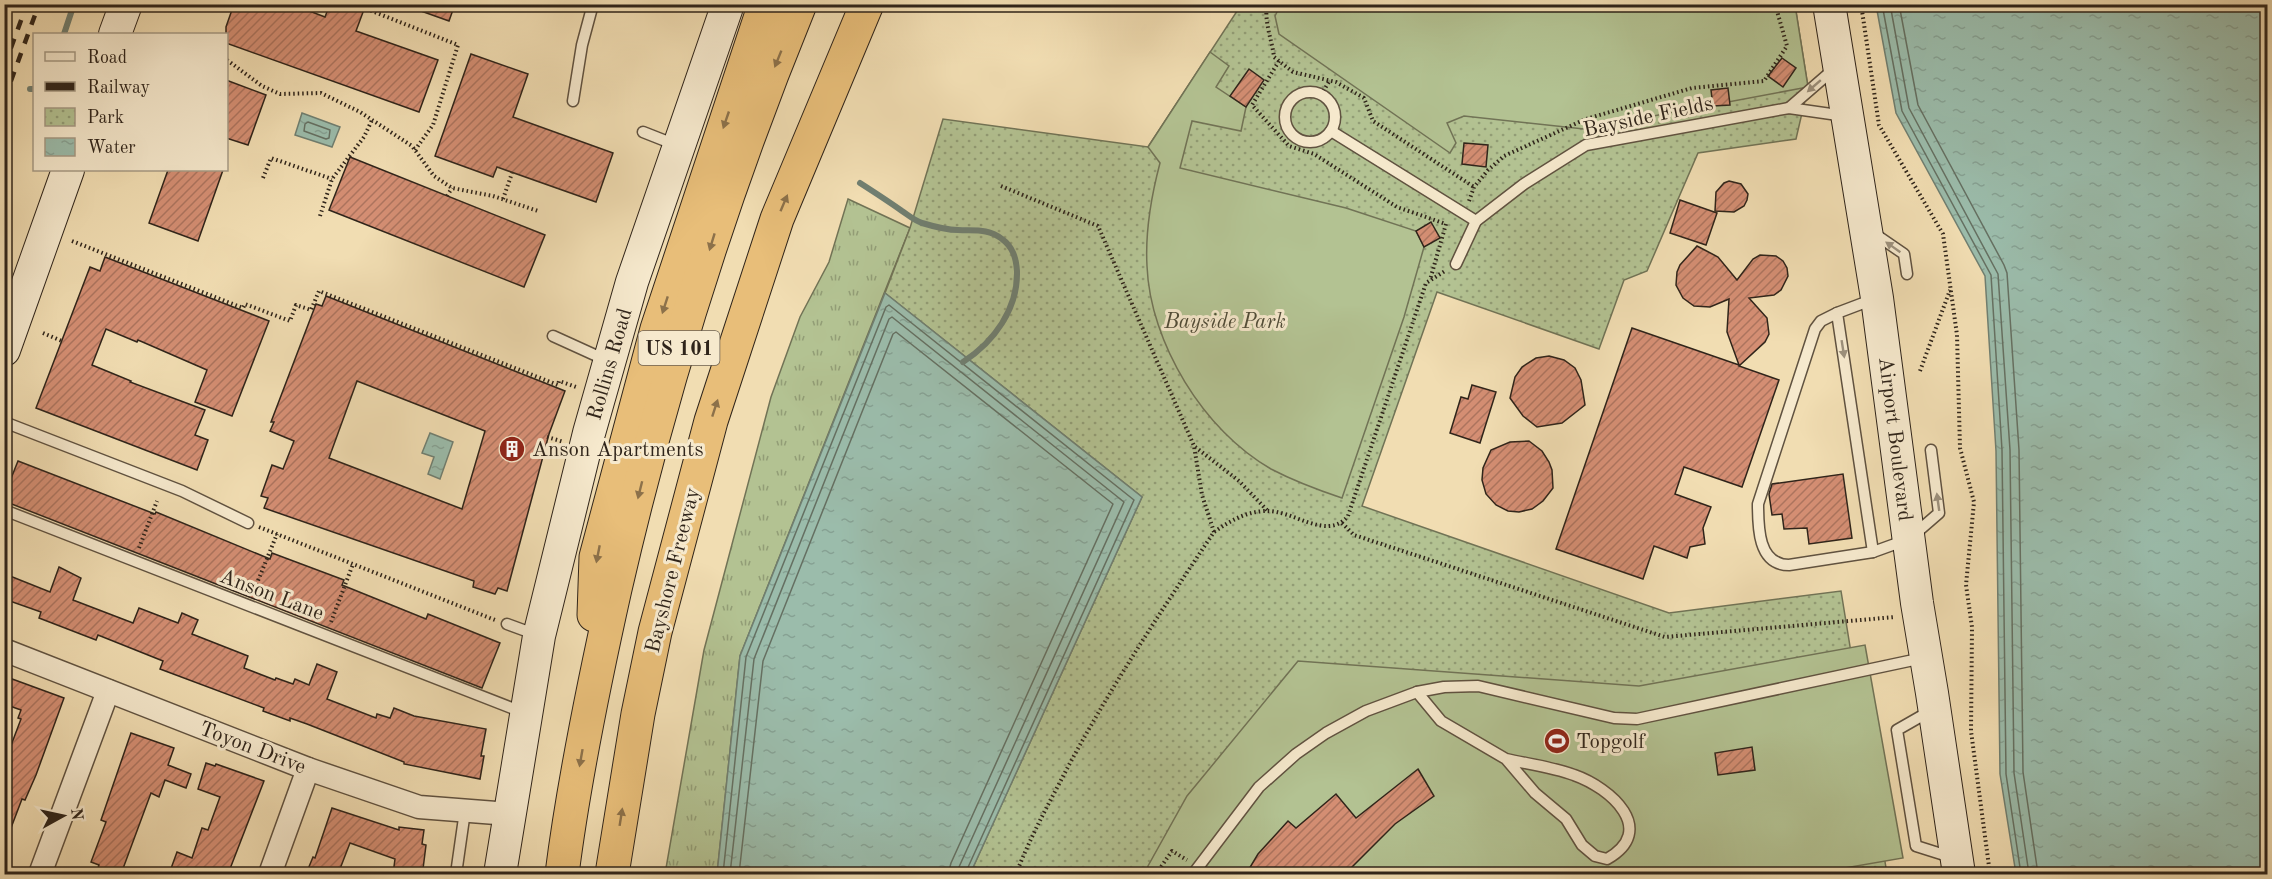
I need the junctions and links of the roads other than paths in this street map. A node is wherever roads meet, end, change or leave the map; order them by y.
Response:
1 (126, 4) edge
2 (593, 4) edge
3 (728, 4) edge
4 (765, 4) edge
5 (800, 4) edge
6 (867, 4) edge
7 (892, 4) edge
8 (1829, 4) edge
9 (115, 33) edge
10 (844, 58) junction
11 (1839, 64) junction
12 (573, 101) dead end
13 (1789, 108) junction
14 (1848, 117) junction
15 (1331, 131) junction
16 (643, 132) dead end
17 (678, 146) junction
18 (68, 171) edge
19 (1476, 221) junction
20 (1866, 228) junction
21 (1456, 264) road end
22 (1907, 274) dead end
23 (1877, 298) junction
24 (1837, 313) junction
25 (553, 336) dead end
26 (4, 350) edge
27 (609, 361) junction
28 (4, 422) edge
29 (1931, 450) dead end
30 (4, 510) edge
31 (248, 523) road end
32 (1909, 539) junction
33 (1873, 552) junction
34 (507, 624) road end
35 (539, 636) junction
36 (4, 650) edge
37 (1926, 657) junction
38 (108, 691) junction
39 (1417, 692) junction
40 (591, 701) junction
41 (525, 713) junction
42 (1506, 759) junction
43 (308, 769) junction
44 (465, 811) junction
45 (509, 814) junction
46 (1958, 867) edge
47 (1196, 870) edge
48 (40, 874) edge
49 (270, 874) edge
50 (456, 874) edge
51 (500, 874) edge
52 (562, 874) edge
53 (612, 874) edge

1 - 9 street
2 - 12 lane
3 - 17 street, Rollins Road
4 -> 40 highway
5 -> 40 highway, US 101
6 - 10 highway, Bayshore Freeway / US 101
7 - 10 highway
8 - 11 street, Airport Boulevard
53 -> 10 highway, Bayshore Freeway / US 101
11 -> 13 lane
11 - 14 street, Airport Boulevard
13 - 14 lane, Bayside Fields
13 - 19 lane, Bayside Fields
14 - 20 street, Airport Boulevard
15 - 15 lane
15 - 19 lane
16 - 17 lane
17 - 27 street, Rollins Road
18 - 26 street
19 - 21 lane, Bayside Fields
22 -> 20 lane
20 - 23 street, Airport Boulevard
23 - 24 lane
23 - 32 street, Airport Boulevard
24 -> 33 lane
24 - 33 lane
25 - 27 lane
27 - 35 street, Rollins Road
28 - 31 lane
32 -> 29 lane
30 - 41 lane, Anson Lane
32 - 33 lane
32 - 37 street, Airport Boulevard
34 - 35 lane
35 - 41 street, Rollins Road
36 - 38 street, Toyon Drive
37 - 39 lane
37 - 46 street, Airport Boulevard
38 - 43 street, Toyon Drive
38 - 48 street
39 - 42 lane
39 - 47 lane
40 -> 52 highway, US 101
41 - 45 street, Rollins Road
42 - 42 lane
43 - 44 street, Toyon Drive
43 - 49 street
44 - 45 street, Toyon Drive
44 - 50 lane
45 - 51 street, Rollins Road

